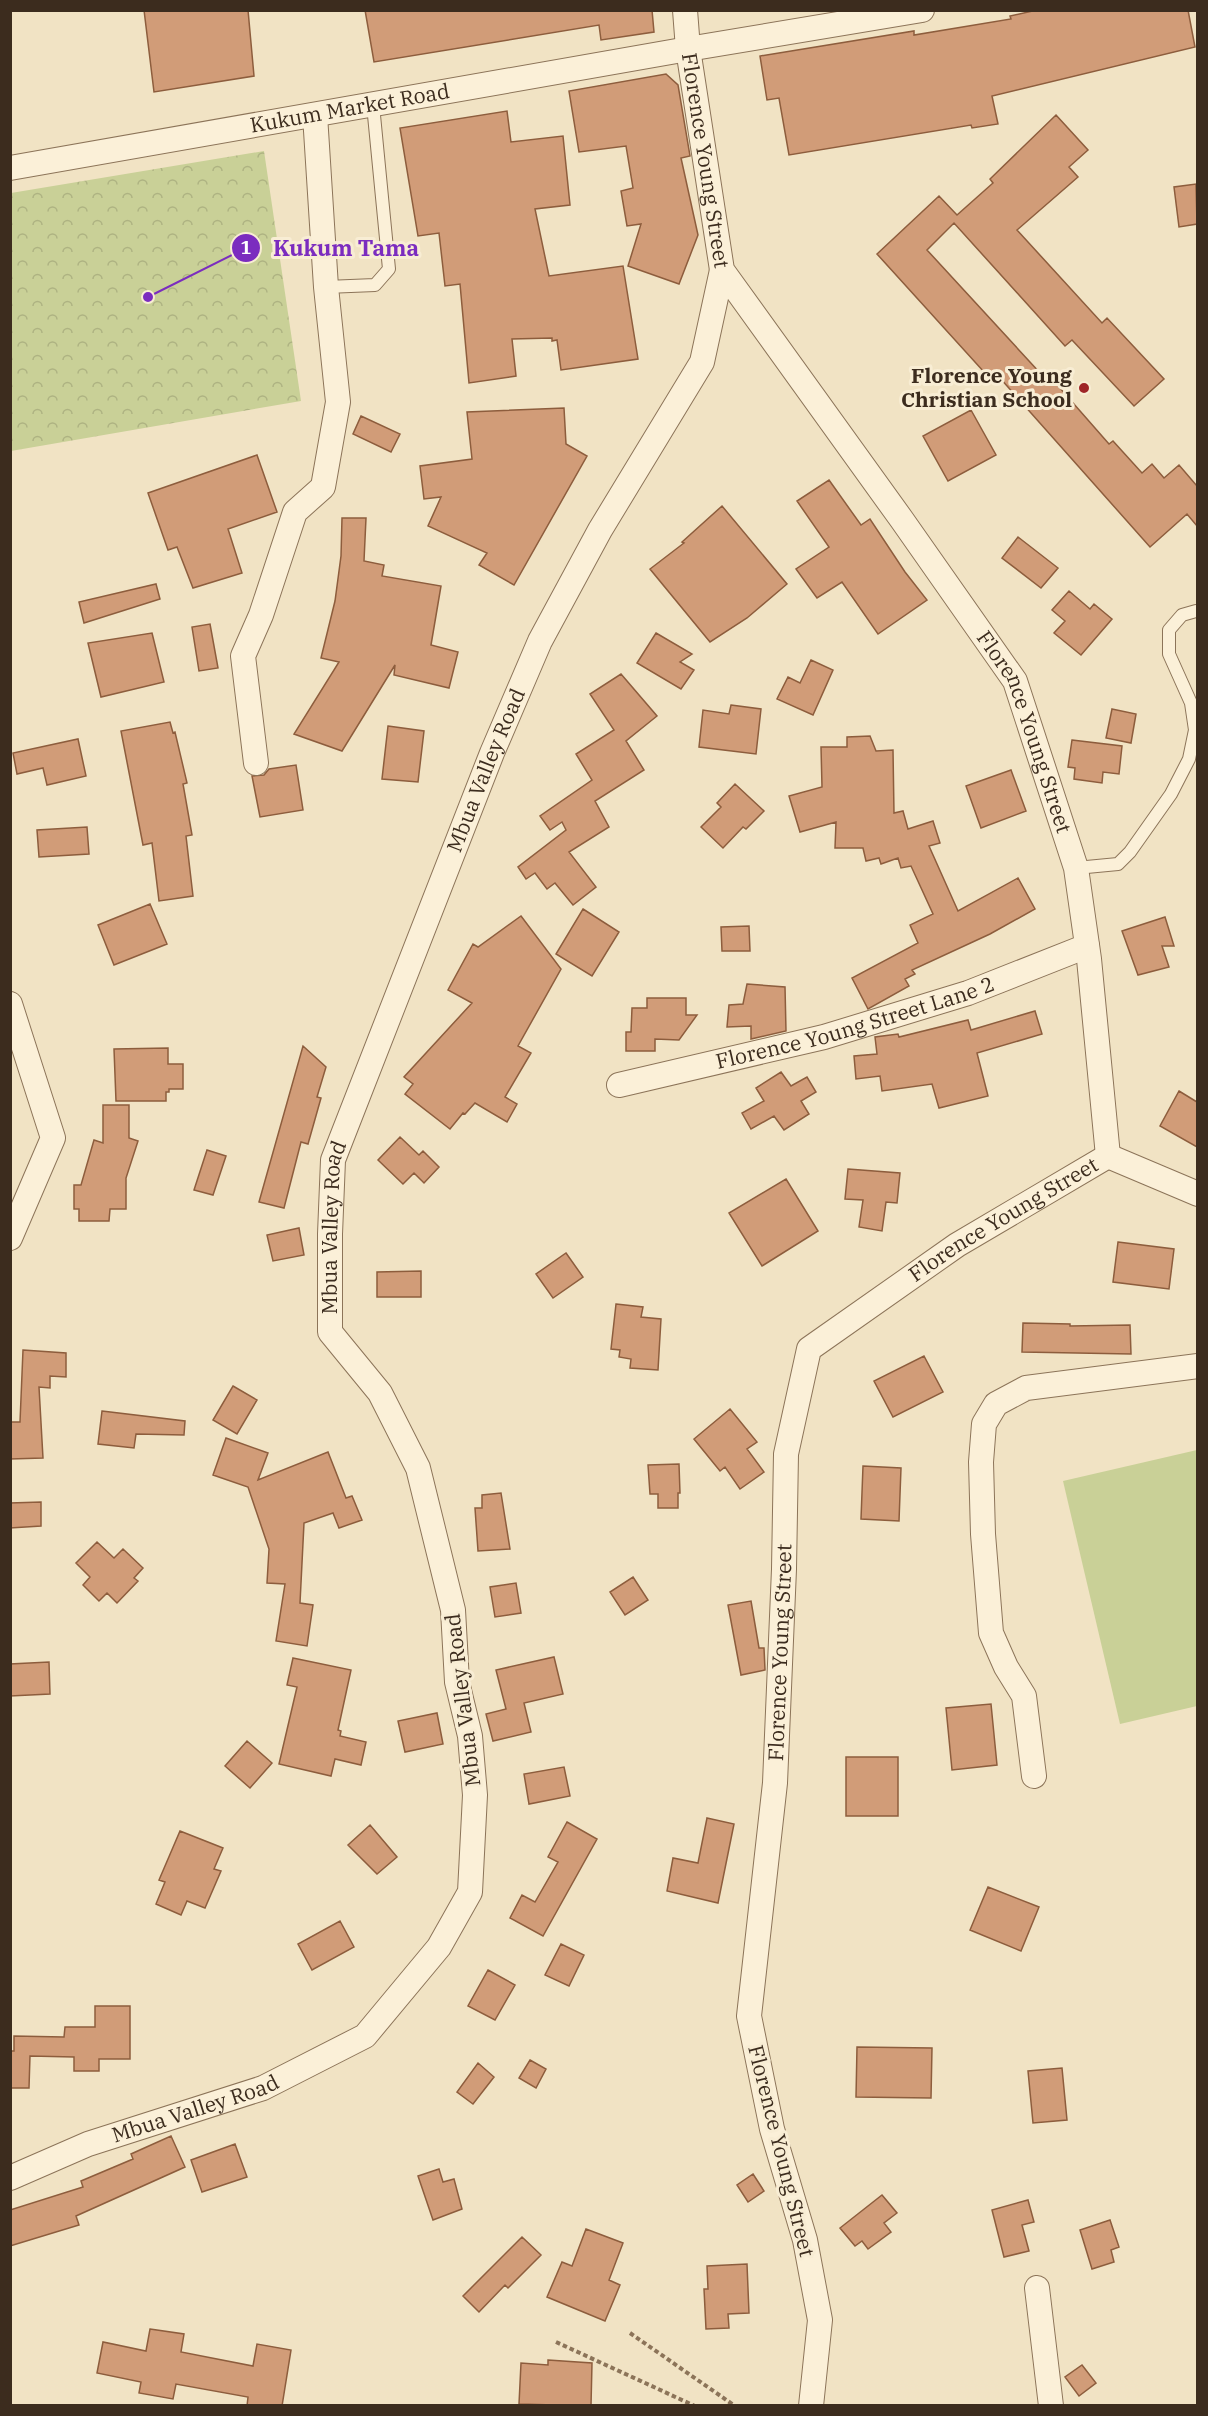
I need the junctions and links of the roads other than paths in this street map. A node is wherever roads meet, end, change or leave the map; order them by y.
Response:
1 (685, 10) edge
2 (922, 10) edge
3 (688, 49) junction
4 (374, 105) junction
5 (315, 115) junction
6 (10, 168) edge
7 (722, 270) junction
8 (326, 287) junction
9 (1196, 610) dead end
10 (256, 763) dead end
11 (1076, 868) junction
12 (1088, 946) junction
13 (10, 1004) edge
14 (618, 1084) dead end
15 (1108, 1156) junction
16 (1197, 1194) edge
17 (10, 1238) edge
18 (1197, 1366) edge
19 (1034, 1776) dead end
20 (10, 2178) edge
21 (1037, 2288) dead end
22 (811, 2406) edge
23 (1051, 2406) edge

1 - 3 street, Florence Young Street
2 - 3 street, Kukum Market Road
3 - 4 street, Kukum Market Road
3 - 7 street, Florence Young Street
4 - 5 street, Kukum Market Road
4 - 8 lane
5 - 6 street, Kukum Market Road
5 - 8 street
7 - 11 street, Florence Young Street
7 - 20 street, Mbua Valley Road
8 - 10 street
9 - 11 lane
11 - 12 street, Florence Young Street
12 - 14 street, Florence Young Street Lane 2
12 - 15 street, Florence Young Street
13 - 17 street
15 - 16 street
15 - 22 street, Florence Young Street
18 - 19 street
21 - 23 street

